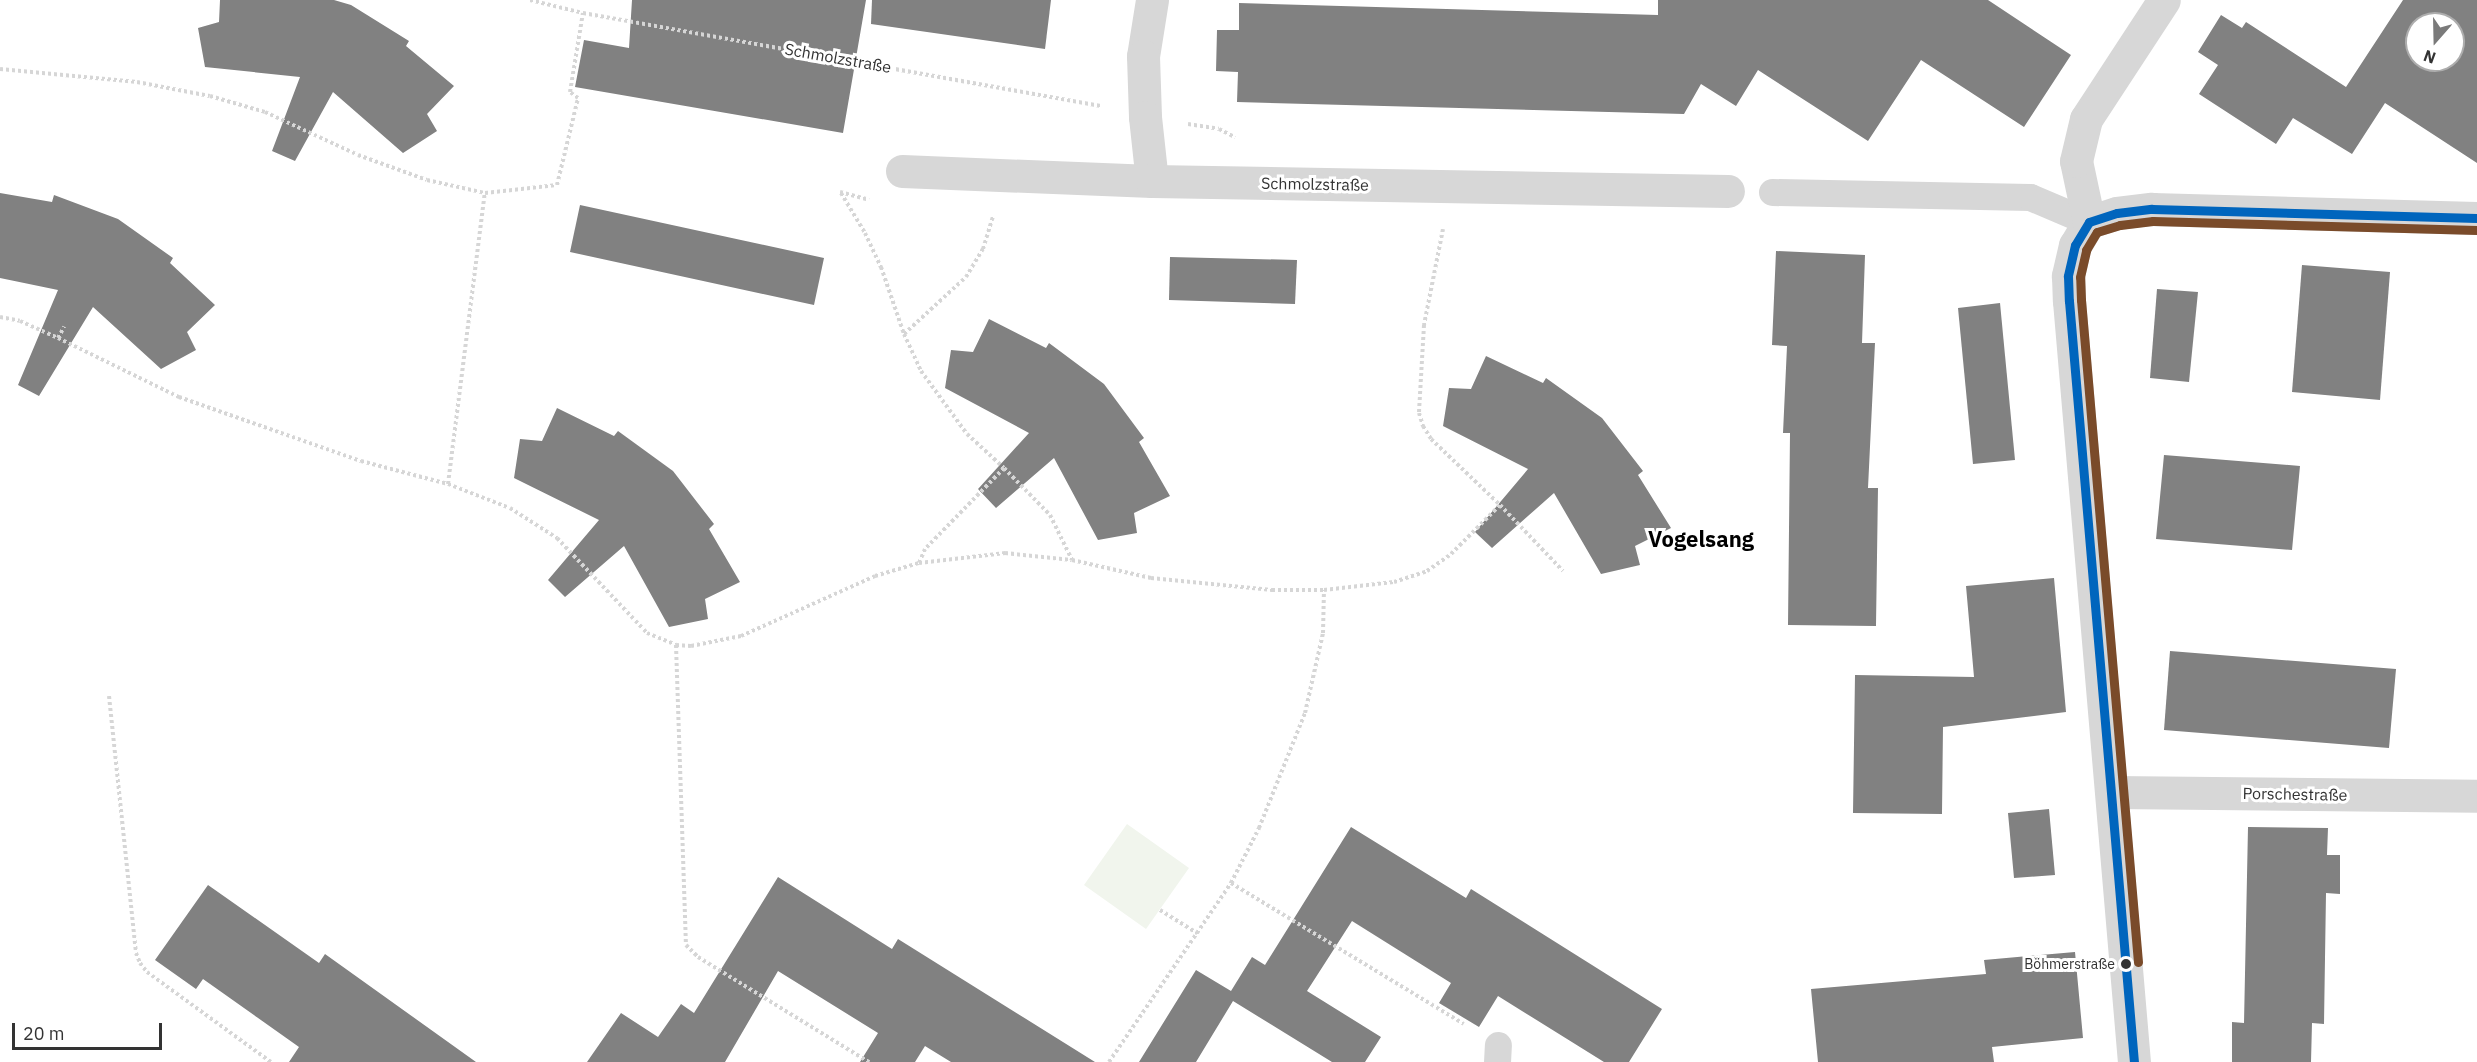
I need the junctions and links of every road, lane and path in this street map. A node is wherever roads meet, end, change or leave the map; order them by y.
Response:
1 (530, 0) edge
2 (1152, 0) edge
3 (2164, 0) edge
4 (583, 13) junction
5 (0, 69) edge
6 (1145, 117) junction
7 (902, 171) dead end
8 (1006, 177) junction
9 (1152, 181) junction
10 (1728, 191) dead end
11 (840, 192) dead end
12 (1772, 192) dead end
13 (485, 193) junction
14 (1445, 218) dead end
15 (2477, 218) edge
16 (2089, 222) junction
17 (0, 317) edge
18 (64, 327) dead end
19 (904, 334) junction
20 (58, 338) junction
21 (1004, 468) junction
22 (448, 484) junction
23 (1500, 505) junction
24 (1072, 560) junction
25 (919, 564) junction
26 (1563, 571) dead end
27 (1324, 590) junction
28 (676, 645) junction
29 (109, 696) dead end
30 (2113, 792) junction
31 (2477, 796) edge
32 (1231, 883) junction
33 (1160, 910) dead end
34 (1197, 933) junction
35 (1498, 1054) edge
36 (271, 1062) edge
37 (869, 1062) edge
38 (1109, 1062) edge
39 (2134, 1062) edge

1 - 4 path, Schmolzstraße
2 - 6 street
3 - 16 street
4 - 6 path, Schmolzstraße
4 - 13 path
5 - 13 path
6 - 9 street
7 - 8 street, Schmolzstraße
8 - 9 street, Schmolzstraße
8 - 19 path
9 - 10 street, Schmolzstraße
11 - 19 path
12 - 16 lane
13 - 22 path
14 - 23 path
15 - 16 street
16 - 30 street
17 - 20 path
18 - 20 path
19 - 21 path
20 - 22 path
21 - 24 path
21 - 25 path
22 - 28 path
23 - 26 path
23 - 27 path
24 - 25 path
24 - 27 path
25 - 28 path
27 - 32 path
28 - 37 path
29 - 36 path
30 - 31 street, Porschestraße
30 - 39 street
32 - 34 path
32 - 35 path
33 - 34 path
34 - 38 path

